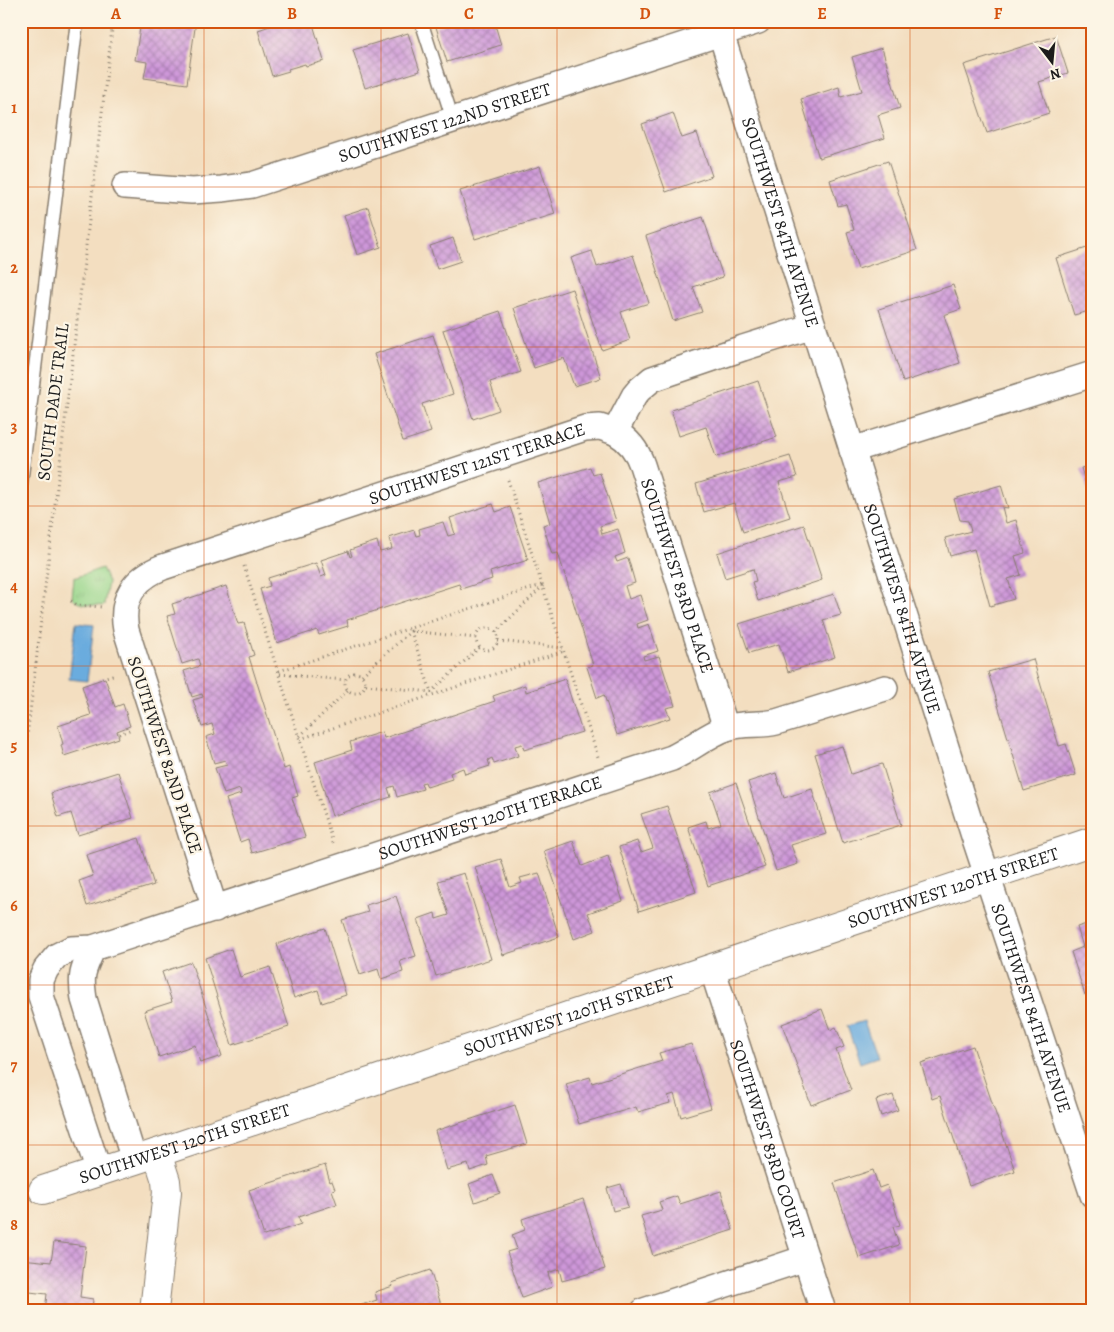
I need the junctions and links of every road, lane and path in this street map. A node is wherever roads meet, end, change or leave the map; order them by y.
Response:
1 (77, 21) edge
2 (113, 21) edge
3 (421, 21) edge
4 (758, 21) edge
5 (719, 27) edge
6 (453, 120) junction
7 (125, 186) dead end
8 (813, 326) junction
9 (1093, 374) edge
10 (615, 432) junction
11 (852, 450) junction
12 (508, 479) dead end
13 (21, 484) edge
14 (244, 565) dead end
15 (543, 585) junction
16 (71, 601) dead end
17 (116, 604) junction
18 (410, 629) junction
19 (496, 632) junction
20 (476, 638) junction
21 (498, 641) junction
22 (480, 646) junction
23 (564, 650) junction
24 (279, 672) junction
25 (117, 673) dead end
26 (362, 675) junction
27 (102, 678) dead end
28 (345, 680) junction
29 (366, 685) junction
30 (885, 688) dead end
31 (348, 690) junction
32 (432, 693) junction
33 (726, 728) junction
34 (132, 729) dead end
35 (119, 734) dead end
36 (300, 737) junction
37 (598, 757) dead end
38 (21, 787) edge
39 (1093, 841) edge
40 (334, 845) dead end
41 (988, 877) junction
42 (215, 909) junction
43 (94, 948) junction
44 (712, 968) junction
45 (51, 1027) junction
46 (97, 1039) junction
47 (145, 1157) junction
48 (98, 1172) junction
49 (43, 1190) dead end
50 (1093, 1194) edge
51 (806, 1258) junction
52 (154, 1311) edge
53 (644, 1311) edge
54 (823, 1311) edge

1 - 13 lane
2 - 38 path, SOUTH DADE TRAIL
3 - 6 lane
4 - 5 street, SOUTHWEST 122ND STREET
5 - 6 street, SOUTHWEST 122ND STREET
5 - 8 street, SOUTHWEST 84TH AVENUE
6 - 7 street, SOUTHWEST 122ND STREET
8 - 10 street
8 - 11 street, SOUTHWEST 84TH AVENUE
9 - 11 street
10 - 17 street, SOUTHWEST 121ST TERRACE
10 - 33 street, SOUTHWEST 83RD PLACE
11 - 41 street, SOUTHWEST 84TH AVENUE
12 - 15 path
14 - 24 path
15 - 18 path
15 - 19 path
15 - 23 path
16 - 17 path
17 - 42 street, SOUTHWEST 82ND PLACE
18 - 20 path
18 - 24 path
18 - 26 path
18 - 32 path
19 - 20 path
19 - 21 path
20 - 22 path
21 - 22 path
21 - 23 path
22 - 32 path
23 - 32 path
23 - 37 path
24 - 28 path
24 - 36 path
25 - 27 path
26 - 28 path
26 - 29 path
28 - 31 path
29 - 31 path
29 - 32 path
30 - 33 street, SOUTHWEST 120TH TERRACE
31 - 36 path
32 - 36 path
33 - 42 street, SOUTHWEST 120TH TERRACE
34 - 35 path
36 - 40 path
39 - 41 street, SOUTHWEST 120TH STREET
41 - 44 street, SOUTHWEST 120TH STREET
41 - 50 street, SOUTHWEST 84TH AVENUE
42 - 43 street, SOUTHWEST 120TH TERRACE
43 - 45 street, SOUTHWEST 120TH TERRACE
43 - 46 street
44 - 47 street, SOUTHWEST 120TH STREET
44 - 51 street, SOUTHWEST 83RD COURT
45 - 46 street
45 - 48 street, SOUTHWEST 120TH TERRACE
46 - 47 street
47 - 48 street, SOUTHWEST 120TH STREET
47 - 52 street
48 - 49 street, SOUTHWEST 120TH STREET
51 - 53 street
51 - 54 street, SOUTHWEST 83RD COURT

